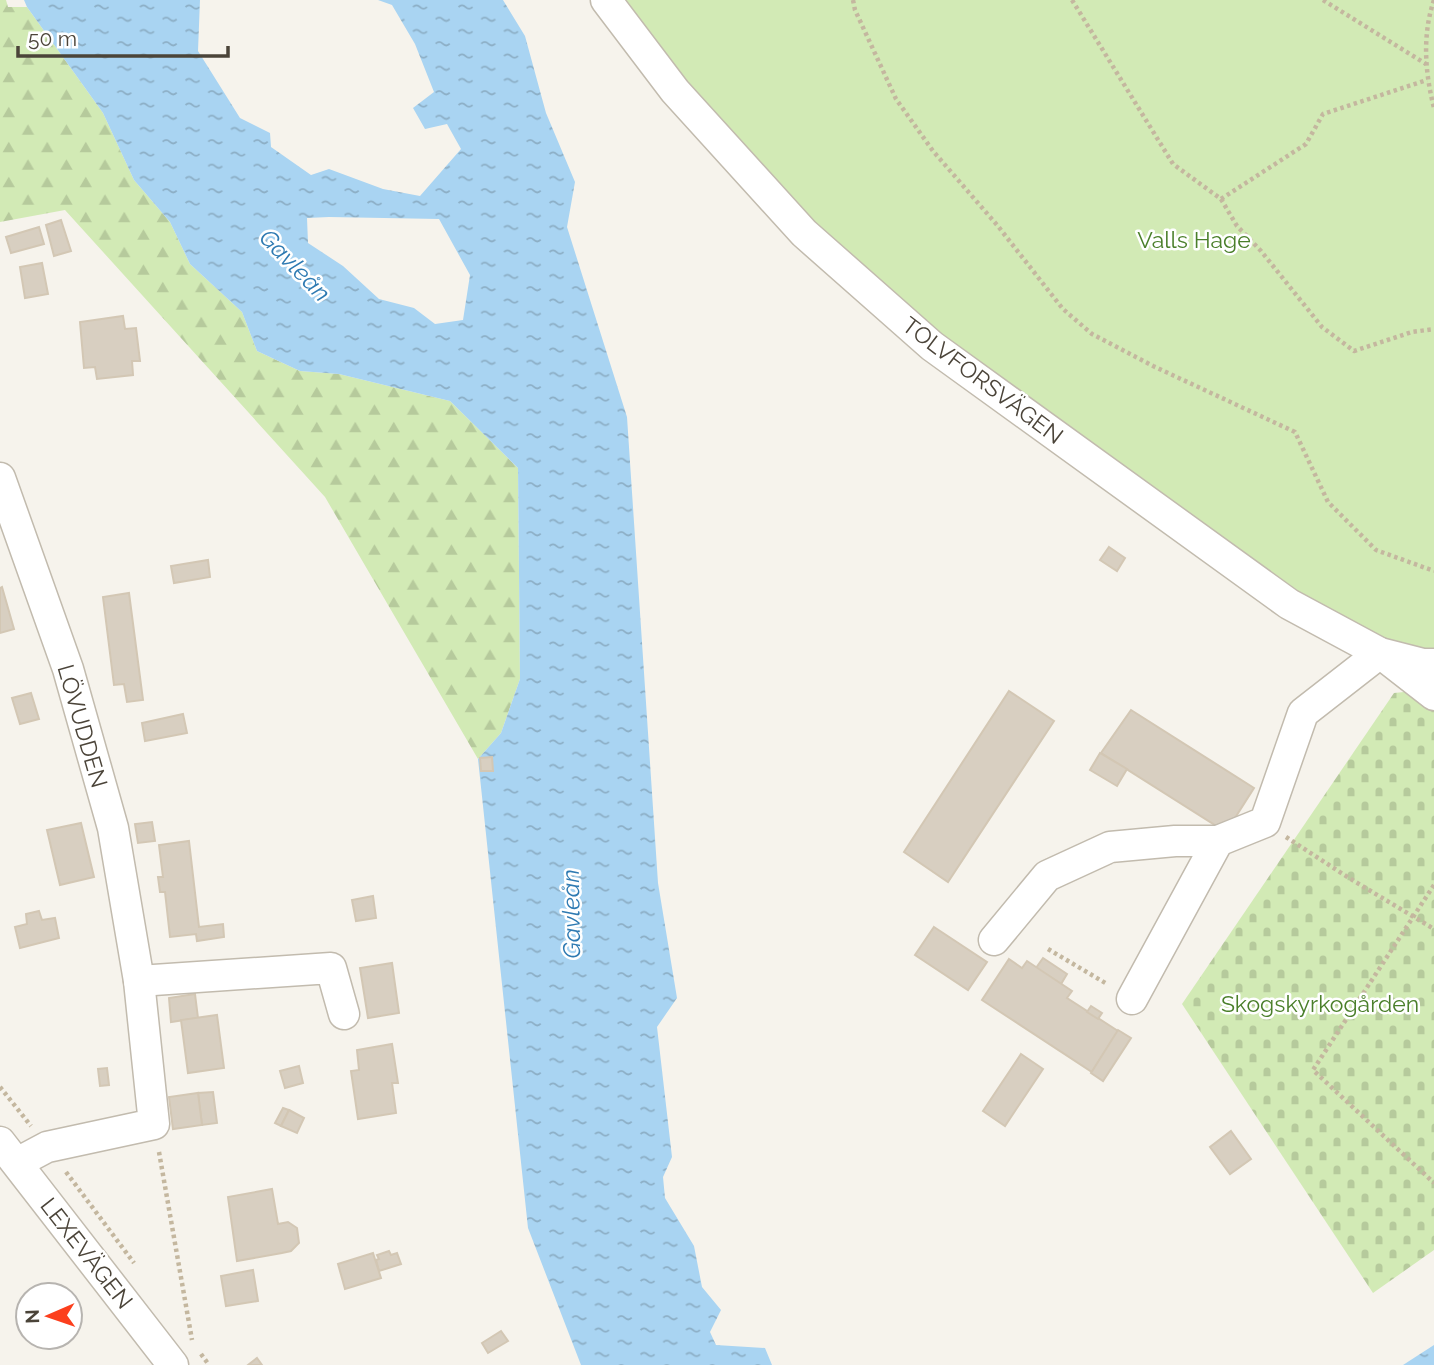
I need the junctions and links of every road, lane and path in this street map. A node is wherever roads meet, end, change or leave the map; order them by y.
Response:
1 (606, 0) edge
2 (853, 0) edge
3 (1072, 0) edge
4 (1323, 0) edge
5 (1434, 0) edge
6 (1426, 64) junction
7 (1427, 80) junction
8 (1434, 108) edge
9 (1221, 199) junction
10 (1434, 329) edge
11 (0, 478) edge
12 (1434, 570) edge
13 (1380, 653) junction
14 (1434, 664) edge
15 (1434, 695) edge
16 (1265, 822) junction
17 (1218, 841) junction
18 (1434, 885) edge
19 (1412, 916) junction
20 (1434, 929) edge
21 (994, 940) dead end
22 (1048, 949) dead end
23 (139, 981) junction
24 (1132, 999) joint
25 (344, 1014) dead end
26 (0, 1087) edge
27 (154, 1124) junction
28 (47, 1147) junction
29 (9, 1152) edge
30 (1434, 1183) edge
31 (136, 1265) dead end
32 (184, 1330) dead end
33 (192, 1340) junction
34 (173, 1365) edge
35 (209, 1365) edge

1 - 13 street, TOLVFORSVÄGEN
2 - 12 path
3 - 9 path
4 - 6 path
5 - 6 path
6 - 7 path
7 - 8 path
7 - 9 path
9 - 10 path
11 - 23 street, LÖVUDDEN
13 - 14 street, TOLVFORSVÄGEN
13 - 15 street
13 - 16 street
16 - 17 street
16 - 19 path
17 - 21 street
17 - 24 street
18 - 19 path
19 - 20 path
19 - 30 path
22 - 24 path
23 - 25 street
23 - 27 street, LÖVUDDEN
26 - 28 path
27 - 28 street
27 - 33 path
28 - 29 street
28 - 31 path
29 - 34 street, LEXEVÄGEN
32 - 33 path
33 - 35 path

